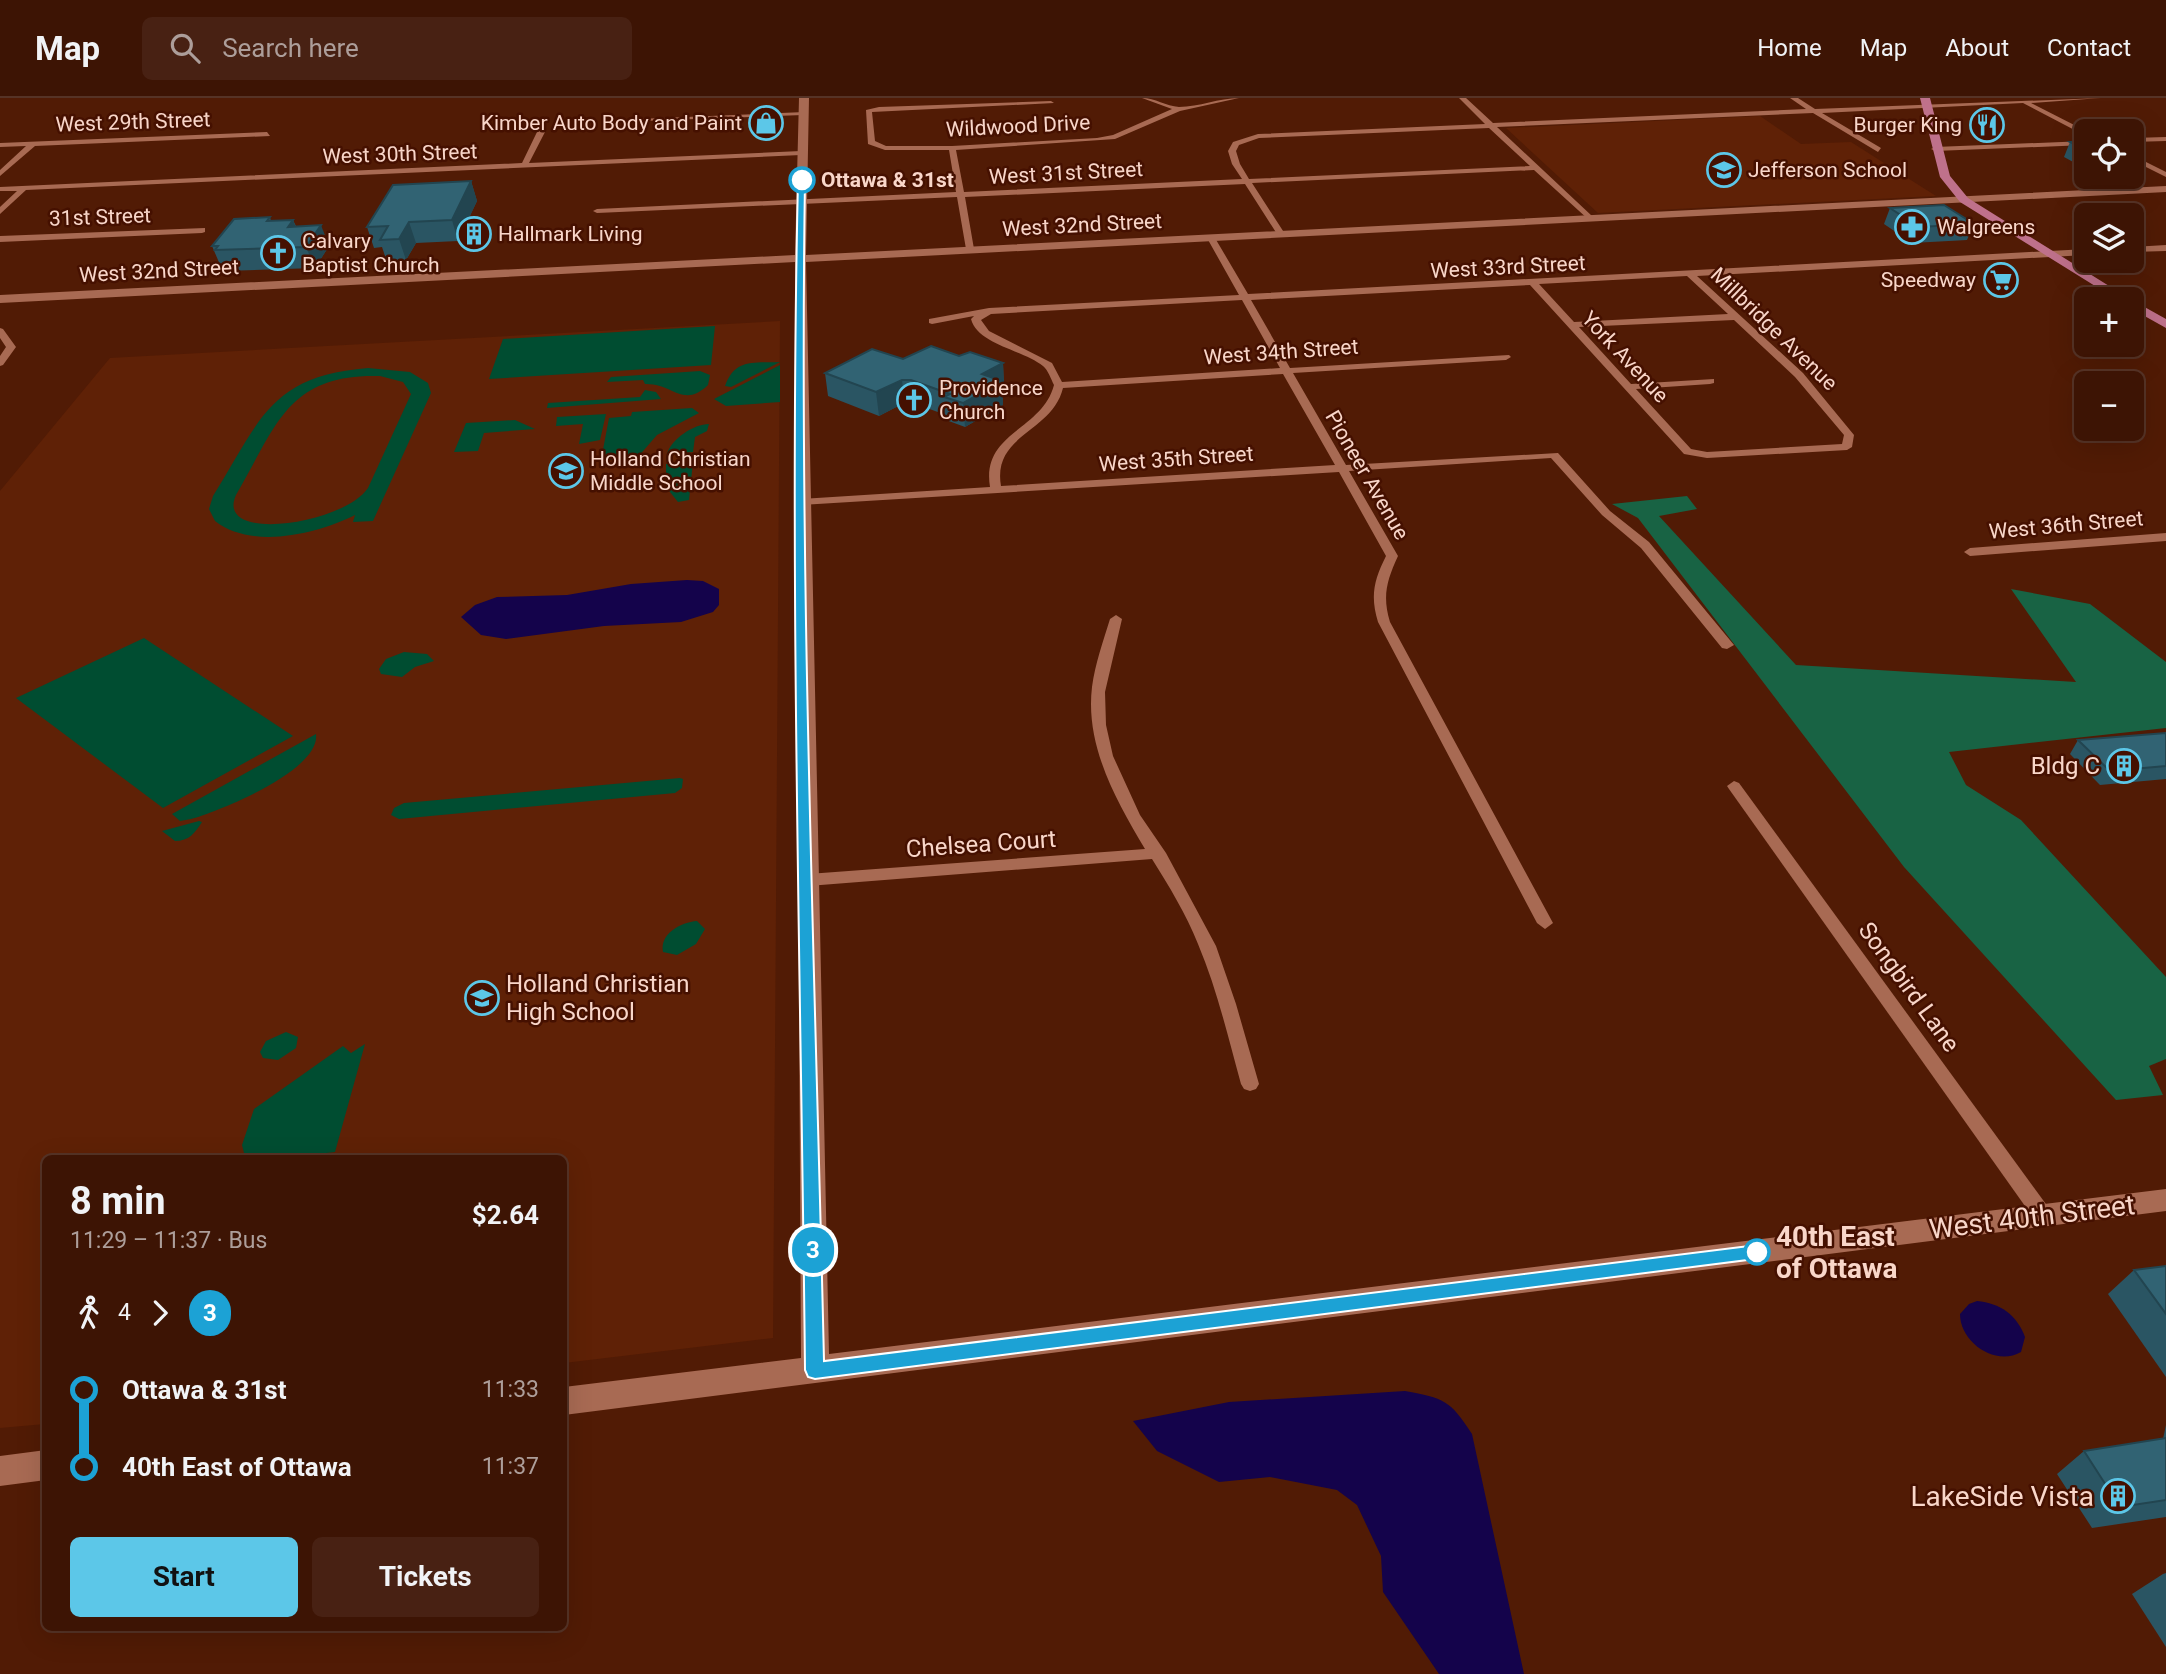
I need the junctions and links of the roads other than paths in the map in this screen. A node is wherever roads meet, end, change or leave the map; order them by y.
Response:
1 (804, 98) edge
2 (940, 98) edge
3 (1145, 98) edge
4 (1236, 98) edge
5 (1462, 98) edge
6 (1793, 98) edge
7 (2098, 98) edge
8 (2019, 100) edge
9 (1926, 102) edge
10 (1051, 103) dead end
11 (941, 107) junction
12 (1178, 109) junction
13 (1813, 110) junction
14 (803, 113) junction
15 (642, 119) dead end
16 (1489, 124) junction
17 (2074, 128) edge
18 (541, 132) dead end
19 (267, 134) dead end
20 (2166, 139) edge
21 (2144, 140) edge
22 (2074, 143) edge
23 (33, 144) junction
24 (0, 145) edge
25 (952, 148) junction
26 (1936, 149) junction
27 (1878, 150) dead end
28 (801, 153) junction
29 (2144, 163) edge
30 (524, 166) junction
31 (1536, 168) junction
32 (0, 174) edge
33 (2166, 175) edge
34 (1248, 181) junction
35 (24, 188) junction
36 (0, 189) edge
37 (2166, 189) edge
38 (961, 195) junction
39 (1964, 200) junction
40 (802, 202) junction
41 (597, 211) dead end
42 (0, 212) edge
43 (1589, 218) junction
44 (202, 230) dead end
45 (1281, 234) junction
46 (1210, 238) junction
47 (0, 239) edge
48 (2166, 248) edge
49 (970, 249) junction
50 (2144, 249) edge
51 (2074, 253) edge
52 (2049, 254) junction
53 (799, 257) junction
54 (1690, 274) junction
55 (1533, 283) junction
56 (2104, 287) edge
57 (1245, 298) junction
58 (0, 299) edge
59 (989, 310) junction
60 (2144, 310) edge
61 (1733, 317) junction
62 (2162, 320) edge
63 (932, 321) dead end
64 (1570, 325) junction
65 (0, 331) edge
66 (1506, 357) dead end
67 (0, 363) edge
68 (1283, 371) junction
69 (1710, 381) dead end
70 (1059, 385) junction
71 (1626, 387) junction
72 (1692, 454) joint
73 (1341, 468) junction
74 (996, 490) junction
75 (801, 502) junction
76 (2166, 537) edge
77 (1970, 552) dead end
78 (1116, 619) dead end
79 (1727, 645) dead end
80 (1734, 786) dead end
81 (1158, 853) junction
82 (808, 880) junction
83 (1545, 923) dead end
84 (1250, 1084) dead end
85 (2166, 1200) edge
86 (2044, 1217) junction
87 (815, 1370) junction
88 (567, 1401) edge
89 (42, 1466) edge
90 (0, 1471) edge

1 - 14 street
2 - 11 street
3 - 12 street
4 - 12 street, Wildwood Drive
5 - 16 street
6 - 13 street
7 - 8 street
8 - 9 street
8 - 17 street
9 - 13 street
9 - 26 main road
10 - 11 street
11 - 25 street, Wildwood Drive
12 - 25 street, Wildwood Drive
13 - 16 street
13 - 27 street
14 - 15 street
14 - 28 street
16 - 31 street
16 - 34 street
18 - 30 street
19 - 23 street, West 29th Street
20 - 21 street
22 - 26 street
23 - 24 street, West 29th Street
23 - 32 street
25 - 38 street
26 - 39 main road
28 - 30 street, West 30th Street
28 - 40 street
29 - 33 street
30 - 35 street, West 30th Street
31 - 34 street, West 31st Street
31 - 43 street
34 - 38 street, West 31st Street
34 - 45 street
35 - 36 street, West 30th Street
35 - 42 street
37 - 39 street, West 32nd Street
38 - 40 street, West 31st Street
38 - 49 street
39 - 43 street, West 32nd Street
39 - 52 main road
40 - 41 street, West 31st Street
40 - 53 street
43 - 45 street, West 32nd Street
44 - 47 street, 31st Street
45 - 46 street, West 32nd Street
46 - 49 street, West 32nd Street
46 - 57 street, Pioneer Avenue
48 - 50 street
49 - 53 street, West 32nd Street
51 - 52 street, West 33rd Street
52 - 54 street, West 33rd Street
52 - 56 main road
53 - 58 street, West 32nd Street
53 - 75 street
54 - 55 street, West 33rd Street
54 - 61 street, Millbridge Avenue
55 - 57 street, West 33rd Street
55 - 64 street, York Avenue
57 - 59 street, West 33rd Street
57 - 68 street, Pioneer Avenue
59 - 63 street, West 33rd Street
59 - 70 street
60 - 62 main road
61 - 64 street
61 - 72 street, Millbridge Avenue
64 - 71 street, York Avenue
65 - 67 street
66 - 68 street, West 34th Street
68 - 70 street, West 34th Street
68 - 73 street, Pioneer Avenue
69 - 71 street
70 - 74 street
71 - 72 street, York Avenue
73 - 74 street, West 35th Street
73 - 79 street, West 35th Street
73 - 83 street, Pioneer Avenue
74 - 75 street, West 35th Street
75 - 82 street
76 - 77 street, West 36th Street
78 - 81 street
80 - 86 street, Songbird Lane
81 - 82 street, Chelsea Court
81 - 84 street
82 - 87 street
85 - 86 street, West 40th Street
86 - 87 street, West 40th Street
87 - 88 street, West 40th Street
89 - 90 street

